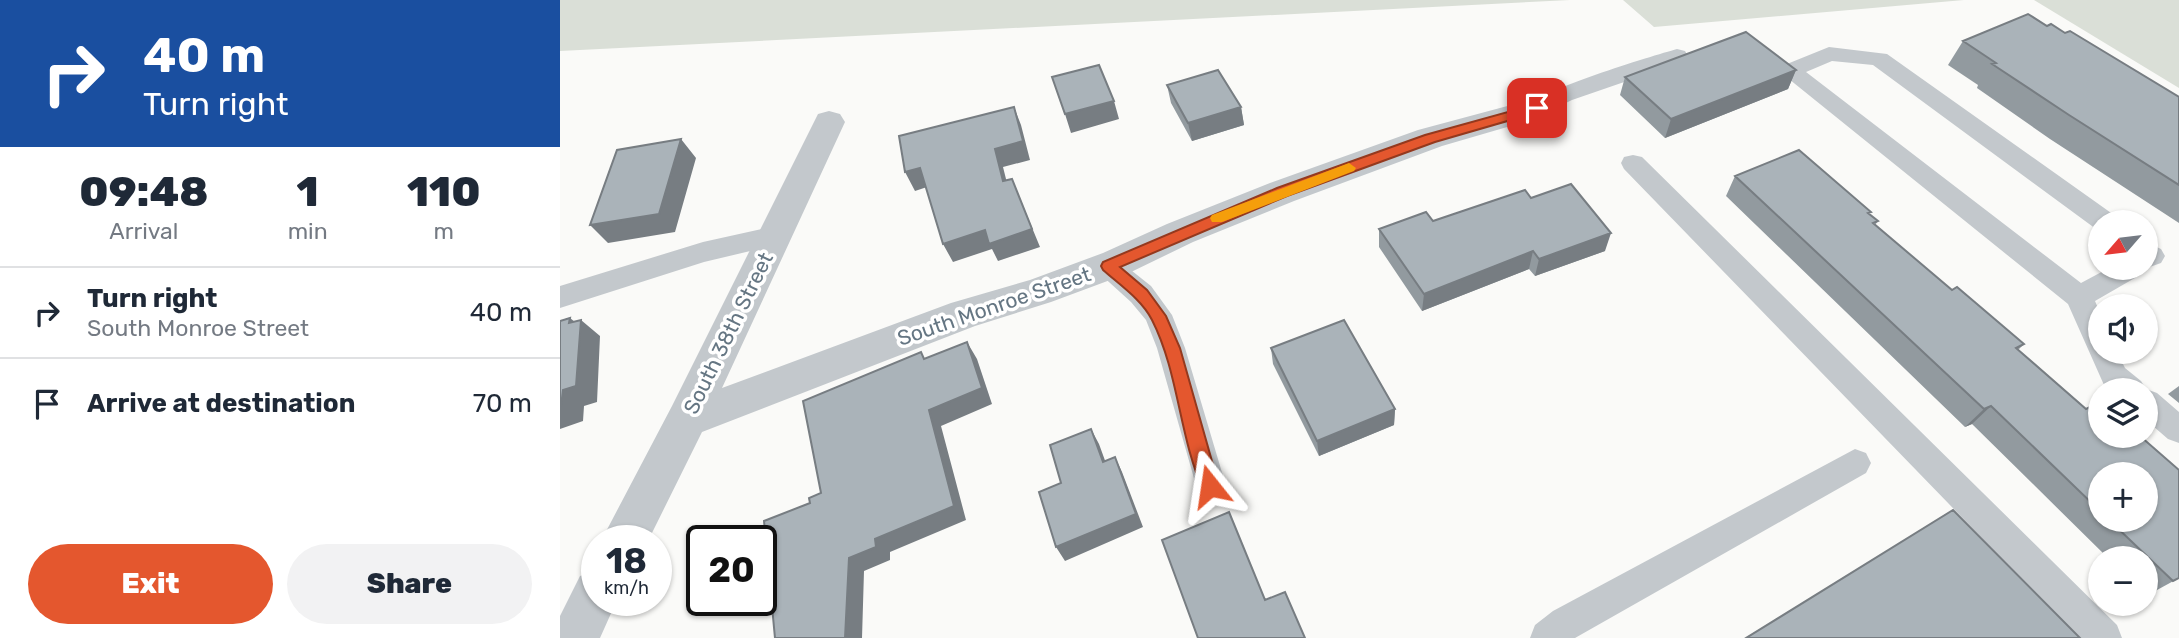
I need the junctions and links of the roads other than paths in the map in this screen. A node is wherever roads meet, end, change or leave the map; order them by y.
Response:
1 (1677, 56) edge
2 (1537, 108) joint
3 (829, 122) dead end
4 (1633, 163) dead end
5 (2088, 210) edge
6 (775, 236) junction
7 (1108, 266) junction
8 (2110, 280) edge
9 (560, 297) edge
10 (2080, 297) junction
11 (2088, 316) edge
12 (2158, 412) edge
13 (687, 419) junction
14 (2179, 430) edge
15 (1855, 463) dead end
16 (1210, 486) dead end
17 (632, 525) edge
18 (1548, 638) edge
19 (2104, 638) edge

1 - 2 lane
2 - 7 street, South Monroe Street
3 - 6 street, South 38th Street
4 - 19 lane
5 - 10 lane
6 - 9 lane
6 - 13 street, South 38th Street
7 - 13 street, South Monroe Street
7 - 16 lane
8 - 10 lane
10 - 11 lane
12 - 14 lane
13 - 17 street, South 38th Street
15 - 18 lane

